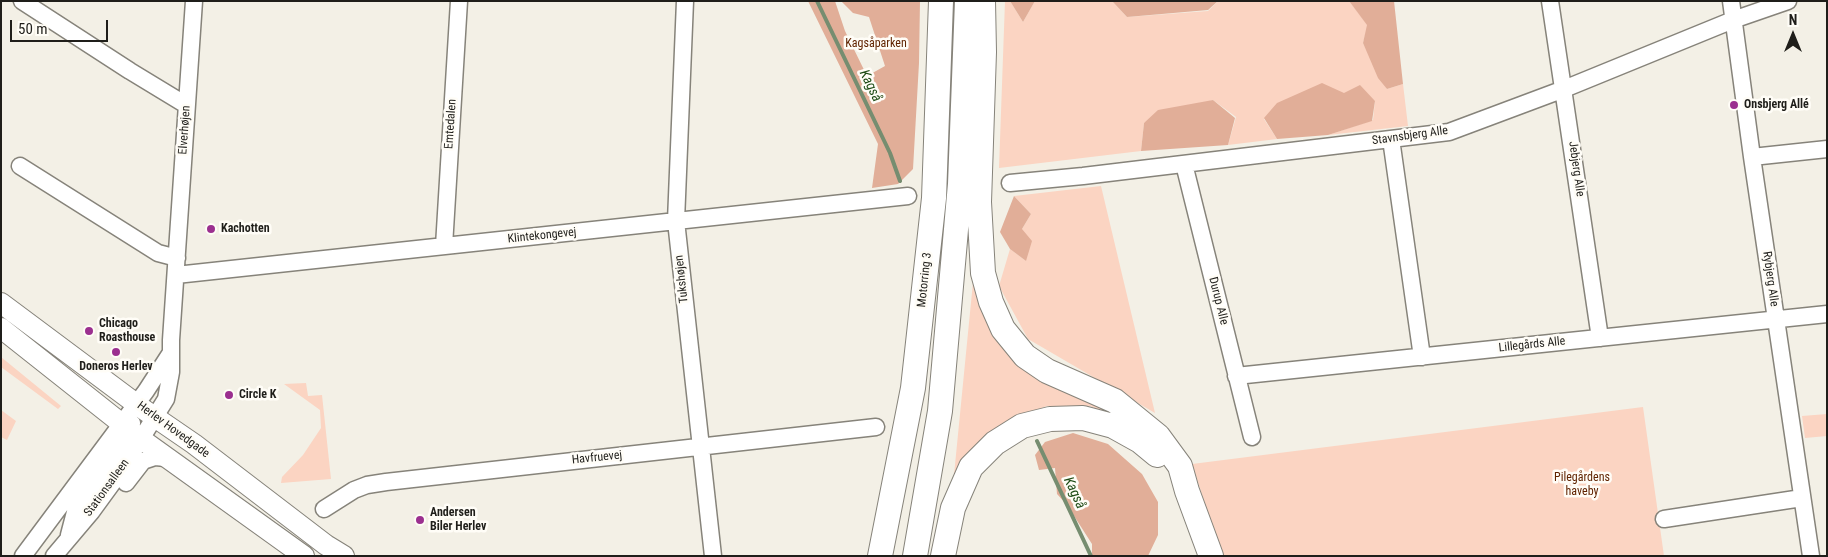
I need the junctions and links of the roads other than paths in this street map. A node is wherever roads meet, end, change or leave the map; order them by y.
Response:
1 (22, 1) edge
2 (194, 1) edge
3 (459, 1) edge
4 (685, 1) edge
5 (941, 1) edge
6 (966, 1) edge
7 (983, 1) edge
8 (1550, 1) edge
9 (1732, 1) edge
10 (1788, 1) edge
11 (1733, 20) junction
12 (1564, 89) junction
13 (186, 105) junction
14 (1391, 139) junction
15 (1827, 149) edge
16 (1752, 157) junction
17 (1184, 164) junction
18 (20, 166) dead end
19 (1010, 183) dead end
20 (908, 196) dead end
21 (676, 221) junction
22 (444, 246) junction
23 (176, 258) junction
24 (176, 275) junction
25 (1, 303) edge
26 (1827, 314) edge
27 (1, 315) edge
28 (1776, 320) junction
29 (1, 328) edge
30 (1600, 338) junction
31 (1422, 356) junction
32 (1236, 376) junction
33 (138, 416) junction
34 (876, 427) dead end
35 (1252, 437) dead end
36 (700, 447) junction
37 (166, 458) junction
38 (1187, 490) junction
39 (1802, 498) junction
40 (324, 509) dead end
41 (1664, 519) dead end
42 (38, 536) junction
43 (23, 556) edge
44 (46, 556) edge
45 (55, 556) edge
46 (304, 556) edge
47 (344, 556) edge
48 (713, 556) edge
49 (880, 556) edge
50 (915, 556) edge
51 (943, 556) edge
52 (1212, 556) edge
53 (1811, 556) edge

1 - 13 street
2 - 13 street, Elverhøjen
3 - 22 street, Emtedalen
4 - 21 street, Tukshøjen
5 - 49 highway, Motorring 3
6 - 50 highway
7 - 38 highway
8 - 12 street, Jebjerg Alle
9 - 11 street, Rybjerg Alle
10 - 11 street, Stavnsbjerg Alle
11 - 12 street, Stavnsbjerg Alle
11 - 16 street, Rybjerg Alle
12 - 14 street, Stavnsbjerg Alle
12 - 30 street, Jebjerg Alle
13 - 23 street, Elverhøjen
14 - 17 street, Stavnsbjerg Alle
14 - 31 street
15 - 16 street
16 - 28 street, Rybjerg Alle
17 - 19 street, Stavnsbjerg Alle
17 - 32 street, Durup Alle
18 - 23 street
20 - 21 street, Klintekongevej
21 - 22 street, Klintekongevej
21 - 36 street, Tukshøjen
22 - 24 street, Klintekongevej
23 - 24 street, Elverhøjen
24 - 33 street, Elverhøjen
25 - 33 main road, Herlev Hovedgade
26 - 28 street, Lillegårds Alle
27 - 33 main road
28 - 30 street, Lillegårds Alle
28 - 39 street, Rybjerg Alle
29 - 33 main road, Herlev Hovedgade
30 - 31 street, Lillegårds Alle
31 - 32 street, Lillegårds Alle
32 - 35 street, Durup Alle
33 - 37 main road, Herlev Hovedgade
33 - 42 street
33 - 45 street
33 - 47 main road, Herlev Hovedgade
34 - 36 street, Havfruevej
36 - 40 street, Havfruevej
36 - 48 street, Tukshøjen
37 - 45 street
37 - 46 main road, Herlev Hovedgade
38 - 51 highway
38 - 52 highway
39 - 41 street
39 - 53 street, Rybjerg Alle
42 - 43 street
42 - 44 street

